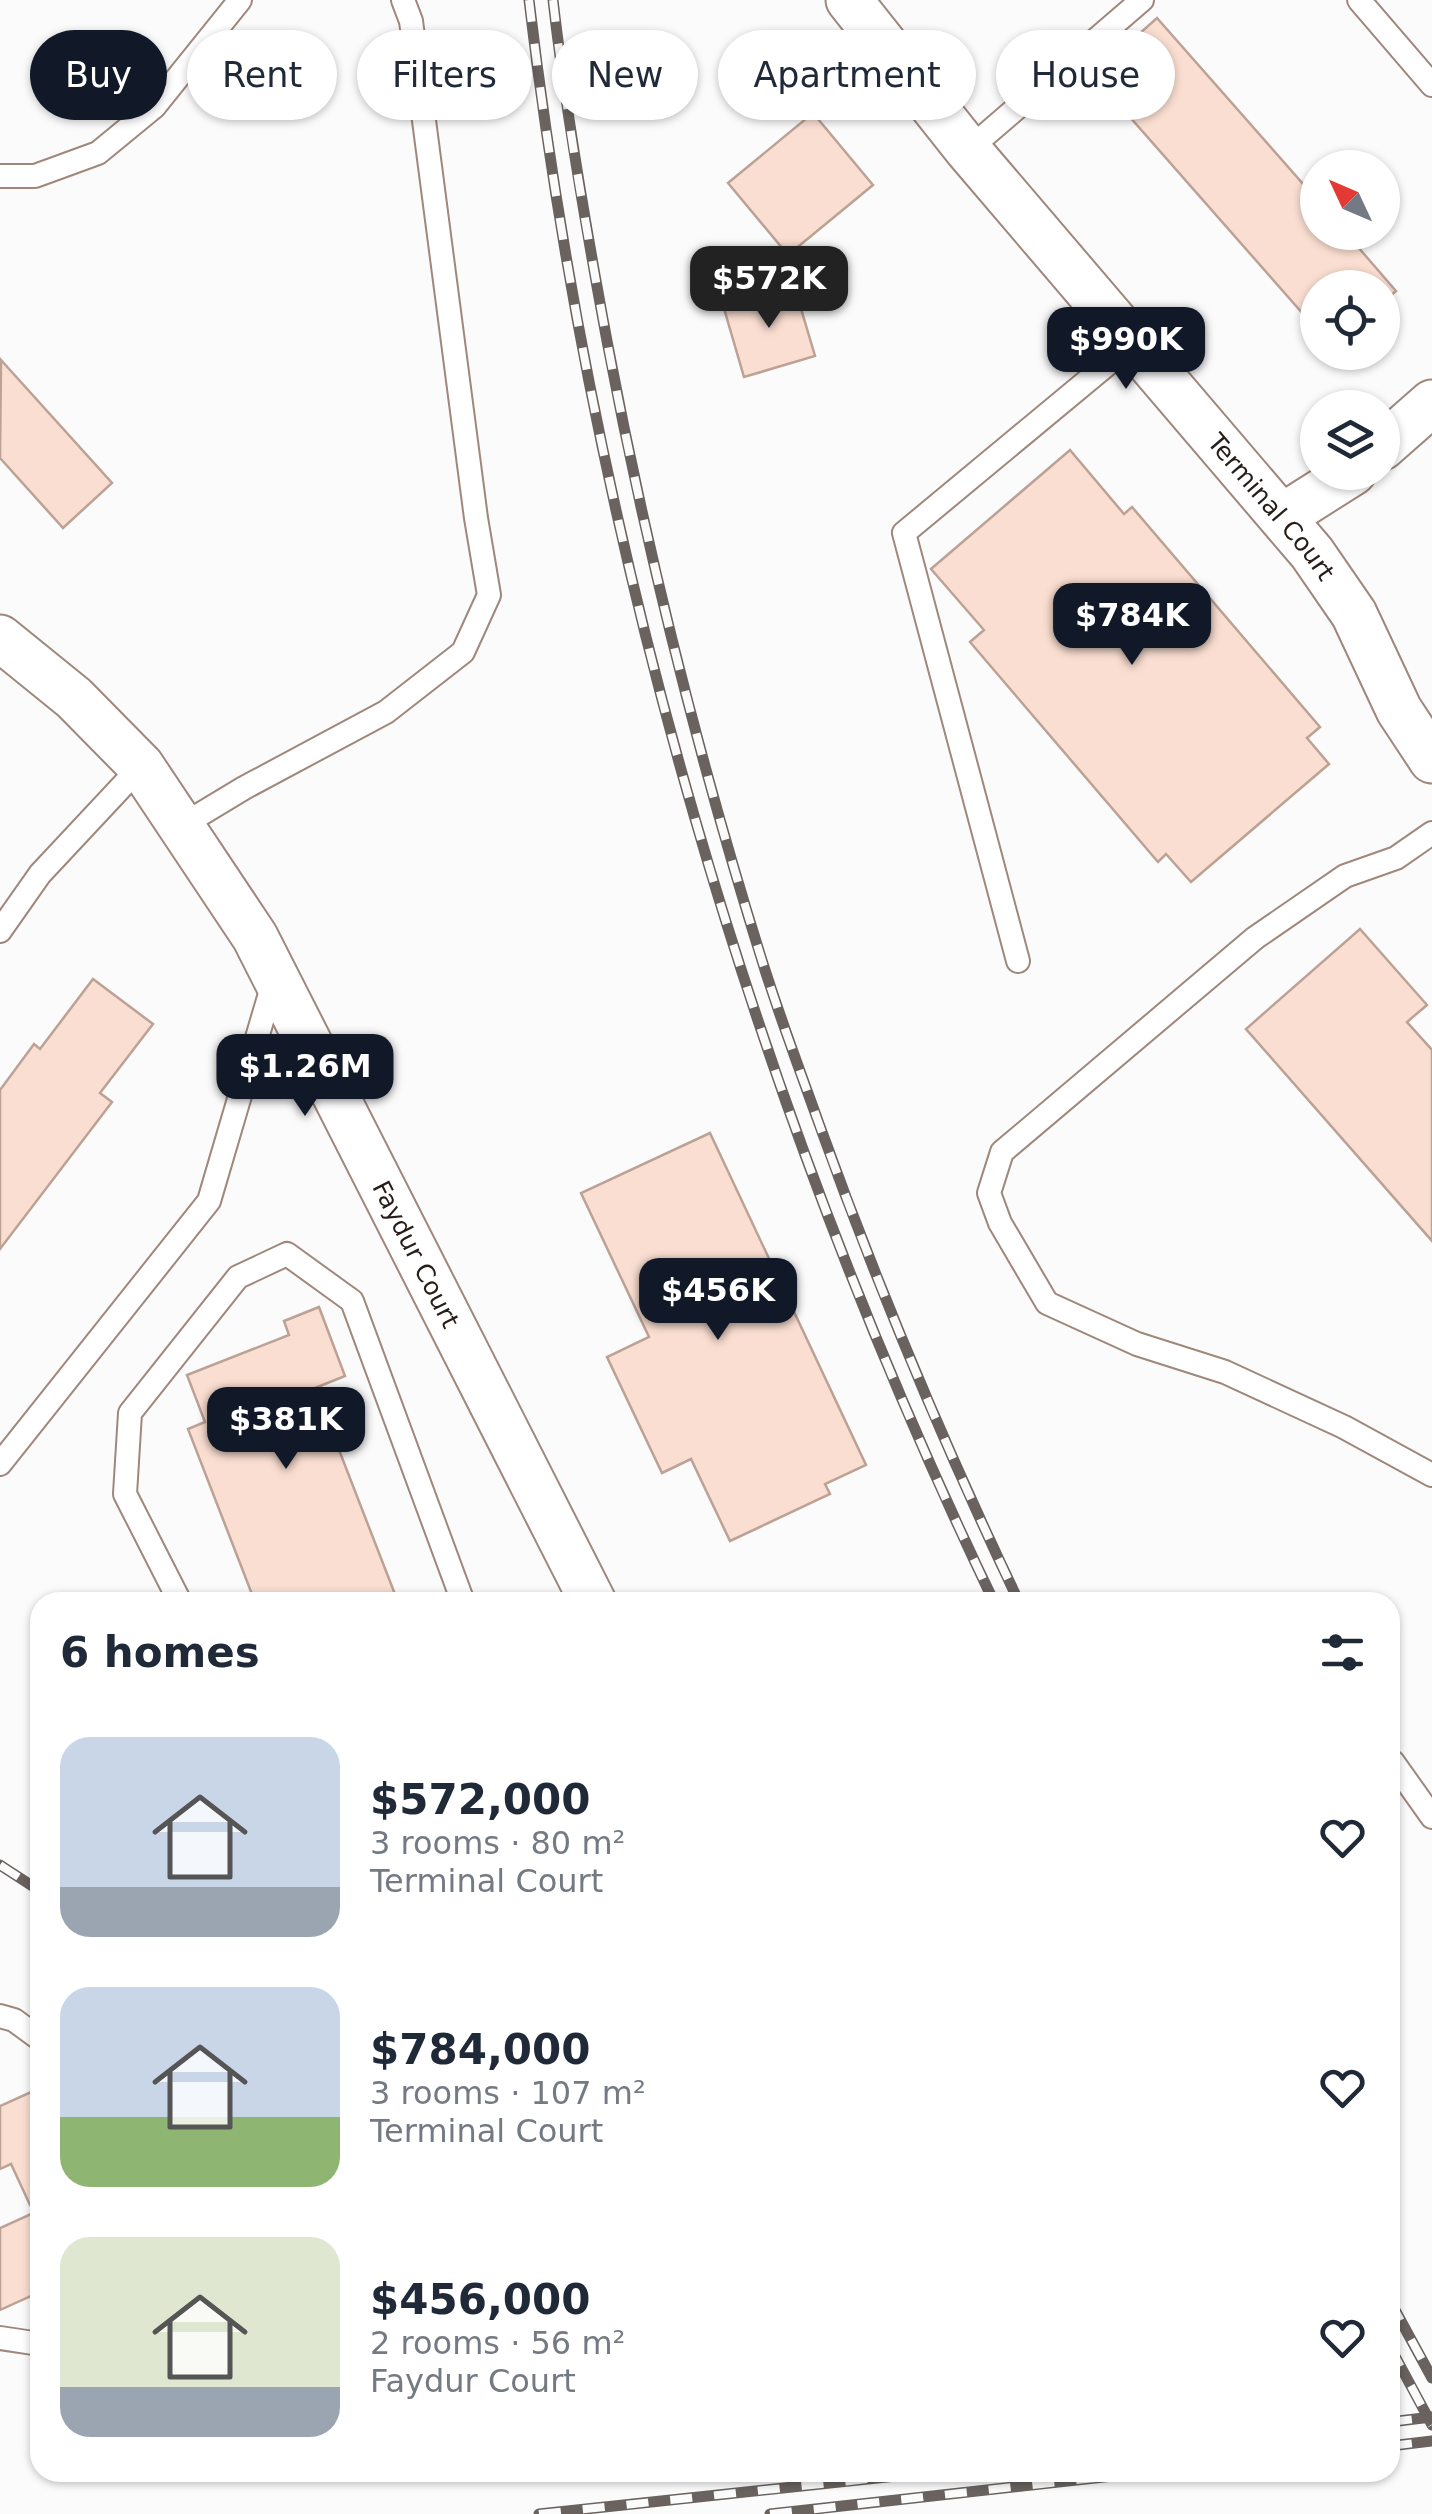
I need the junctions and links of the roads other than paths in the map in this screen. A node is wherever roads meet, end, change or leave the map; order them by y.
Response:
1 (240, 0) edge
2 (403, 0) edge
3 (850, 0) edge
4 (1142, 0) edge
5 (1359, 0) edge
6 (1432, 85) edge
7 (968, 150) junction
8 (0, 176) edge
9 (1133, 343) junction
10 (1432, 404) edge
11 (1400, 432) edge
12 (1324, 490) edge
13 (1282, 517) junction
14 (0, 638) edge
15 (1432, 760) edge
16 (141, 766) junction
17 (181, 826) junction
18 (1432, 833) edge
19 (0, 931) edge
20 (1018, 961) dead end
21 (275, 976) junction
22 (0, 1464) edge
23 (1432, 1476) edge
24 (175, 1592) edge
25 (459, 1592) edge
26 (589, 1592) edge
27 (1400, 1773) edge
28 (1432, 1817) edge
29 (0, 2016) edge
30 (30, 2032) edge
31 (0, 2338) edge
32 (30, 2342) edge

1 - 8 lane
2 - 17 lane
3 - 7 street, Terminal Court
4 - 7 lane
5 - 6 lane
7 - 9 street, Terminal Court
9 - 13 street, Terminal Court
9 - 20 lane
10 - 11 street
12 - 13 street
13 - 15 street, Terminal Court
14 - 16 street, Faydur Court
16 - 17 street, Faydur Court
16 - 19 lane
17 - 21 street, Faydur Court
18 - 23 lane
21 - 22 lane
21 - 26 street, Faydur Court
24 - 25 lane
27 - 28 lane
29 - 30 lane
31 - 32 lane

